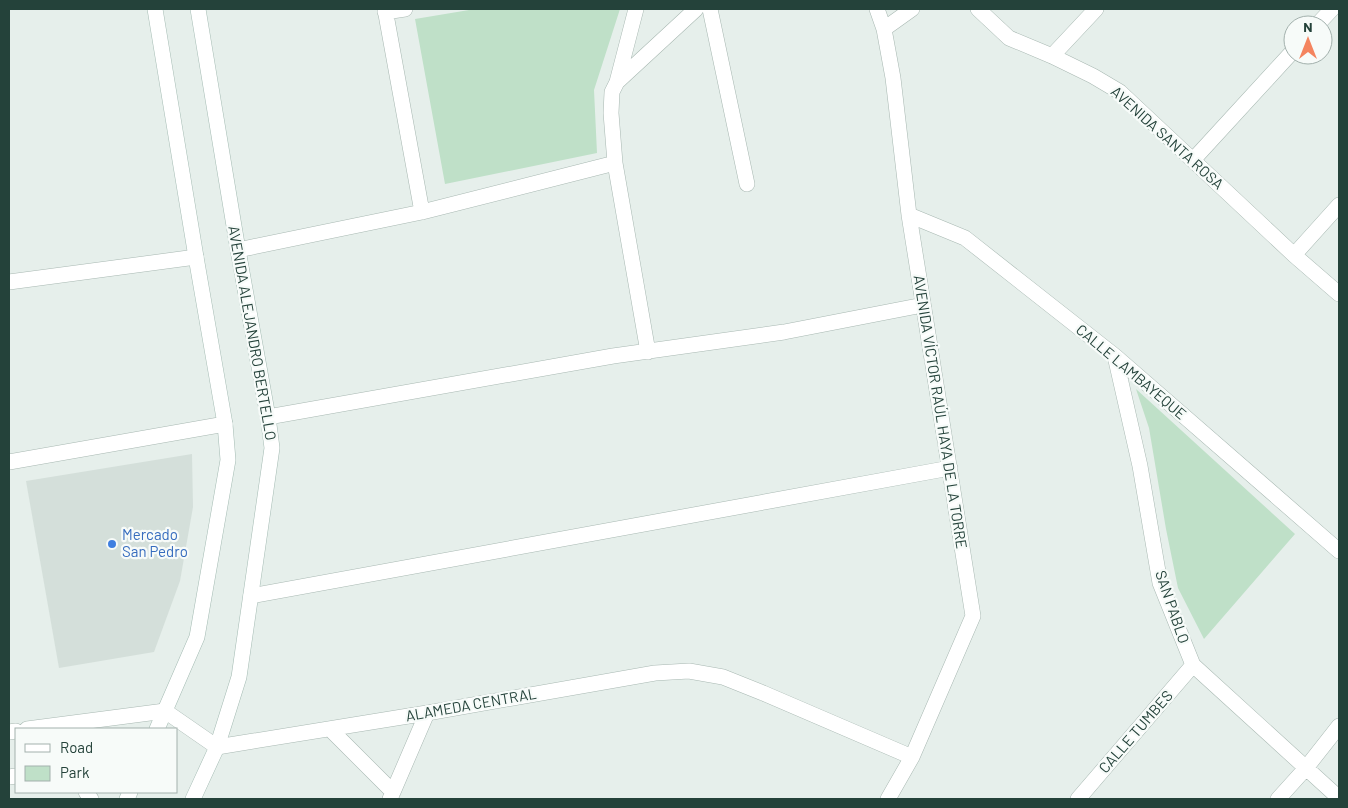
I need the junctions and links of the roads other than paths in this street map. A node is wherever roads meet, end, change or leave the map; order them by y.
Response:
1 (155, 9) edge
2 (198, 9) edge
3 (405, 9) edge
4 (636, 9) edge
5 (696, 9) edge
6 (710, 9) edge
7 (877, 9) edge
8 (912, 9) edge
9 (978, 9) edge
10 (1096, 9) edge
11 (1334, 9) edge
12 (385, 10) edge
13 (1339, 13) edge
14 (884, 29) junction
15 (1052, 56) junction
16 (1283, 62) edge
17 (617, 82) junction
18 (1193, 160) junction
19 (615, 163) junction
20 (747, 184) dead end
21 (1339, 205) edge
22 (422, 212) junction
23 (909, 215) junction
24 (238, 250) junction
25 (1294, 255) junction
26 (196, 257) junction
27 (9, 282) edge
28 (1339, 294) edge
29 (923, 305) junction
30 (648, 352) junction
31 (1115, 356) junction
32 (268, 417) junction
33 (225, 424) junction
34 (9, 462) edge
35 (950, 468) junction
36 (1339, 551) edge
37 (250, 596) junction
38 (1193, 665) junction
39 (165, 710) junction
40 (427, 713) junction
41 (1339, 726) edge
42 (34, 728) edge
43 (157, 728) edge
44 (330, 729) junction
45 (217, 747) junction
46 (912, 757) junction
47 (1306, 768) junction
48 (392, 796) edge
49 (1339, 798) edge
50 (193, 799) edge
51 (888, 799) edge
52 (1078, 799) edge
53 (1278, 799) edge

1 - 26 street
2 - 24 street, AVENIDA ALEJANDRO BERTELLO
3 - 12 street
4 - 17 street
5 - 17 street
6 - 20 street
7 - 14 street, AVENIDA VÍCTOR RAÚL HAYA DE LA TORRE
8 - 14 street
9 - 15 street, AVENIDA SANTA ROSA
10 - 15 street
11 - 13 street
12 - 22 street
14 - 23 street, AVENIDA VÍCTOR RAÚL HAYA DE LA TORRE
15 - 18 street, AVENIDA SANTA ROSA
16 - 18 street
17 - 19 street
18 - 25 street, AVENIDA SANTA ROSA
19 - 22 street
19 - 30 street
21 - 25 street
22 - 24 street
23 - 29 street, AVENIDA VÍCTOR RAÚL HAYA DE LA TORRE
23 - 31 street, CALLE LAMBAYEQUE
24 - 32 street, AVENIDA ALEJANDRO BERTELLO
25 - 28 street, AVENIDA SANTA ROSA
26 - 27 street
26 - 33 street
29 - 30 street
29 - 35 street, AVENIDA VÍCTOR RAÚL HAYA DE LA TORRE
30 - 32 street
31 - 36 street, CALLE LAMBAYEQUE
31 - 38 street, SAN PABLO
32 - 37 street, AVENIDA ALEJANDRO BERTELLO
33 - 34 street
33 - 39 street
35 - 37 street
35 - 46 street, AVENIDA VÍCTOR RAÚL HAYA DE LA TORRE
37 - 45 street, AVENIDA ALEJANDRO BERTELLO
38 - 47 street, SAN PABLO
38 - 52 street, CALLE TUMBES
39 - 42 street
39 - 43 street
39 - 45 street
40 - 44 street, ALAMEDA CENTRAL
40 - 46 street, ALAMEDA CENTRAL
40 - 48 street
41 - 47 street
44 - 45 street, ALAMEDA CENTRAL
44 - 48 street
45 - 50 street, AVENIDA ALEJANDRO BERTELLO
46 - 51 street, AVENIDA VÍCTOR RAÚL HAYA DE LA TORRE
47 - 49 street, SAN PABLO
47 - 53 street

